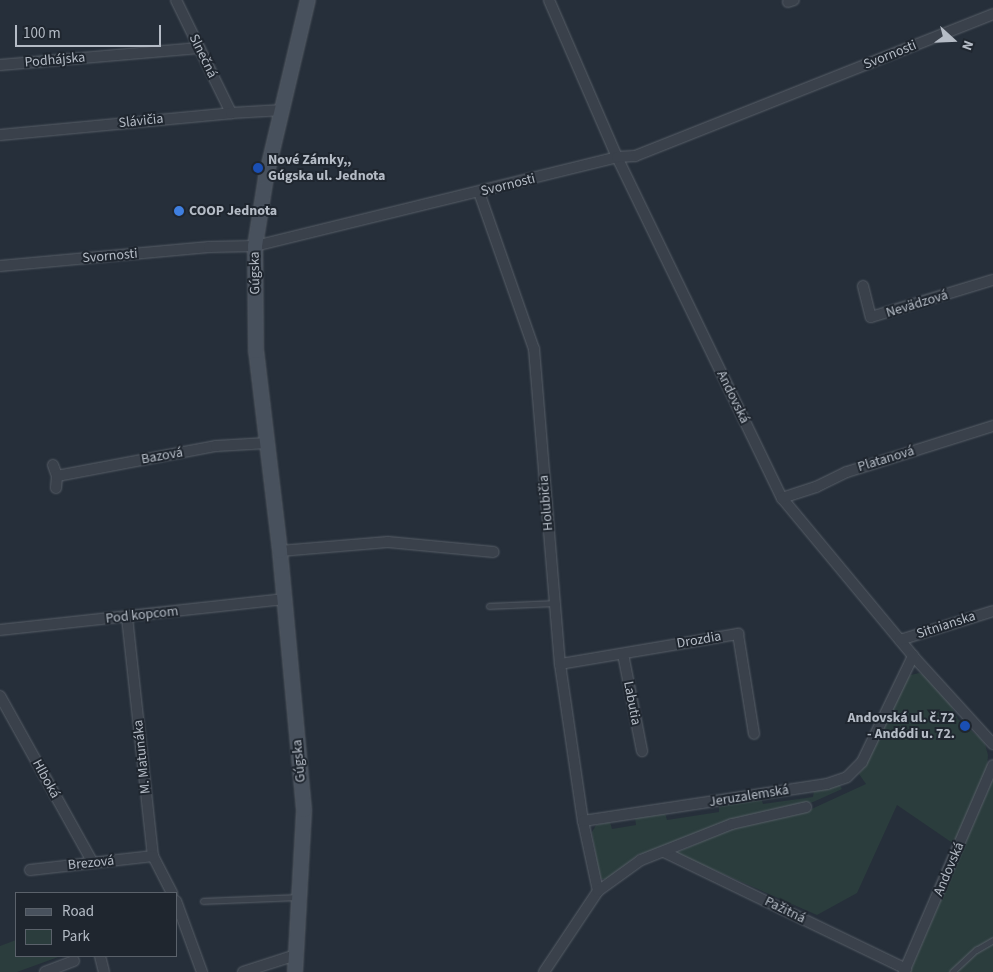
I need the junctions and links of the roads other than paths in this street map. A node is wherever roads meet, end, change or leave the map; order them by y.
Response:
1 (176, 0) edge
2 (308, 0) edge
3 (549, 0) edge
4 (993, 14) edge
5 (199, 48) junction
6 (0, 65) edge
7 (283, 110) junction
8 (230, 113) junction
9 (0, 135) edge
10 (617, 157) junction
11 (479, 192) junction
12 (254, 246) junction
13 (0, 266) edge
14 (993, 280) edge
15 (863, 286) dead end
16 (993, 426) edge
17 (267, 443) junction
18 (52, 465) dead end
19 (57, 476) junction
20 (56, 488) dead end
21 (782, 498) junction
22 (280, 551) junction
23 (494, 552) dead end
24 (284, 599) junction
25 (554, 603) junction
26 (489, 606) dead end
27 (993, 610) edge
28 (128, 617) junction
29 (0, 630) edge
30 (900, 640) junction
31 (623, 654) junction
32 (913, 656) junction
33 (560, 664) junction
34 (0, 696) edge
35 (754, 734) dead end
36 (993, 744) edge
37 (642, 751) dead end
38 (993, 765) edge
39 (806, 807) dead end
40 (583, 822) junction
41 (664, 852) junction
42 (153, 856) junction
43 (93, 863) junction
44 (30, 870) dead end
45 (171, 892) edge
46 (598, 892) junction
47 (300, 896) junction
48 (203, 901) dead end
49 (178, 906) edge
50 (993, 940) edge
51 (296, 955) junction
52 (100, 957) edge
53 (74, 961) dead end
54 (905, 970) edge
55 (44, 972) edge
56 (104, 972) edge
57 (202, 972) edge
58 (243, 972) edge
59 (295, 972) edge
60 (544, 972) edge
61 (952, 972) edge

1 - 5 street, Slnečná
2 - 7 main road, Gúgska
3 - 10 street, Andovská
4 - 10 street, Svornosti
5 - 6 street, Podhájska
5 - 8 street, Slnečná
7 - 8 street, Slávičia
7 - 12 main road, Gúgska
8 - 9 street, Slávičia
10 - 11 street, Svornosti
10 - 21 street, Andovská
11 - 12 street, Svornosti
11 - 25 street, Holubičia
12 - 13 street, Svornosti
12 - 17 main road, Gúgska
14 - 15 street, Nevädzová
16 - 21 street, Platanová
17 - 19 street, Bazová
17 - 22 main road, Gúgska
18 - 19 street
19 - 20 street
21 - 30 street, Andovská
22 - 23 street
22 - 24 main road, Gúgska
24 - 28 street, Pod kopcom
24 - 47 main road, Gúgska
25 - 26 lane
25 - 33 street, Holubičia
27 - 30 street, Sitnianska
28 - 29 street, Pod kopcom
28 - 42 street, M. Matunáka
30 - 32 street, Andovská
31 - 33 street, Drozdia
31 - 35 street, Drozdia
31 - 37 street, Labutia
32 - 36 street, Andovská
32 - 40 street, Jeruzalemská
33 - 40 street, Holubičia
34 - 43 street, Hlboká
38 - 54 street, Andovská
39 - 41 street, Jeruzalemská
40 - 46 street
41 - 46 street, Jeruzalemská
41 - 54 street, Pažitná
42 - 43 street, Brezová
42 - 45 street, M. Matunáka
43 - 44 street, Brezová
46 - 60 street, Jeruzalemská
47 - 48 lane
47 - 51 main road, Gúgska
49 - 57 street
50 - 61 lane
51 - 58 street
51 - 59 main road, Gúgska
52 - 56 street
53 - 55 street

